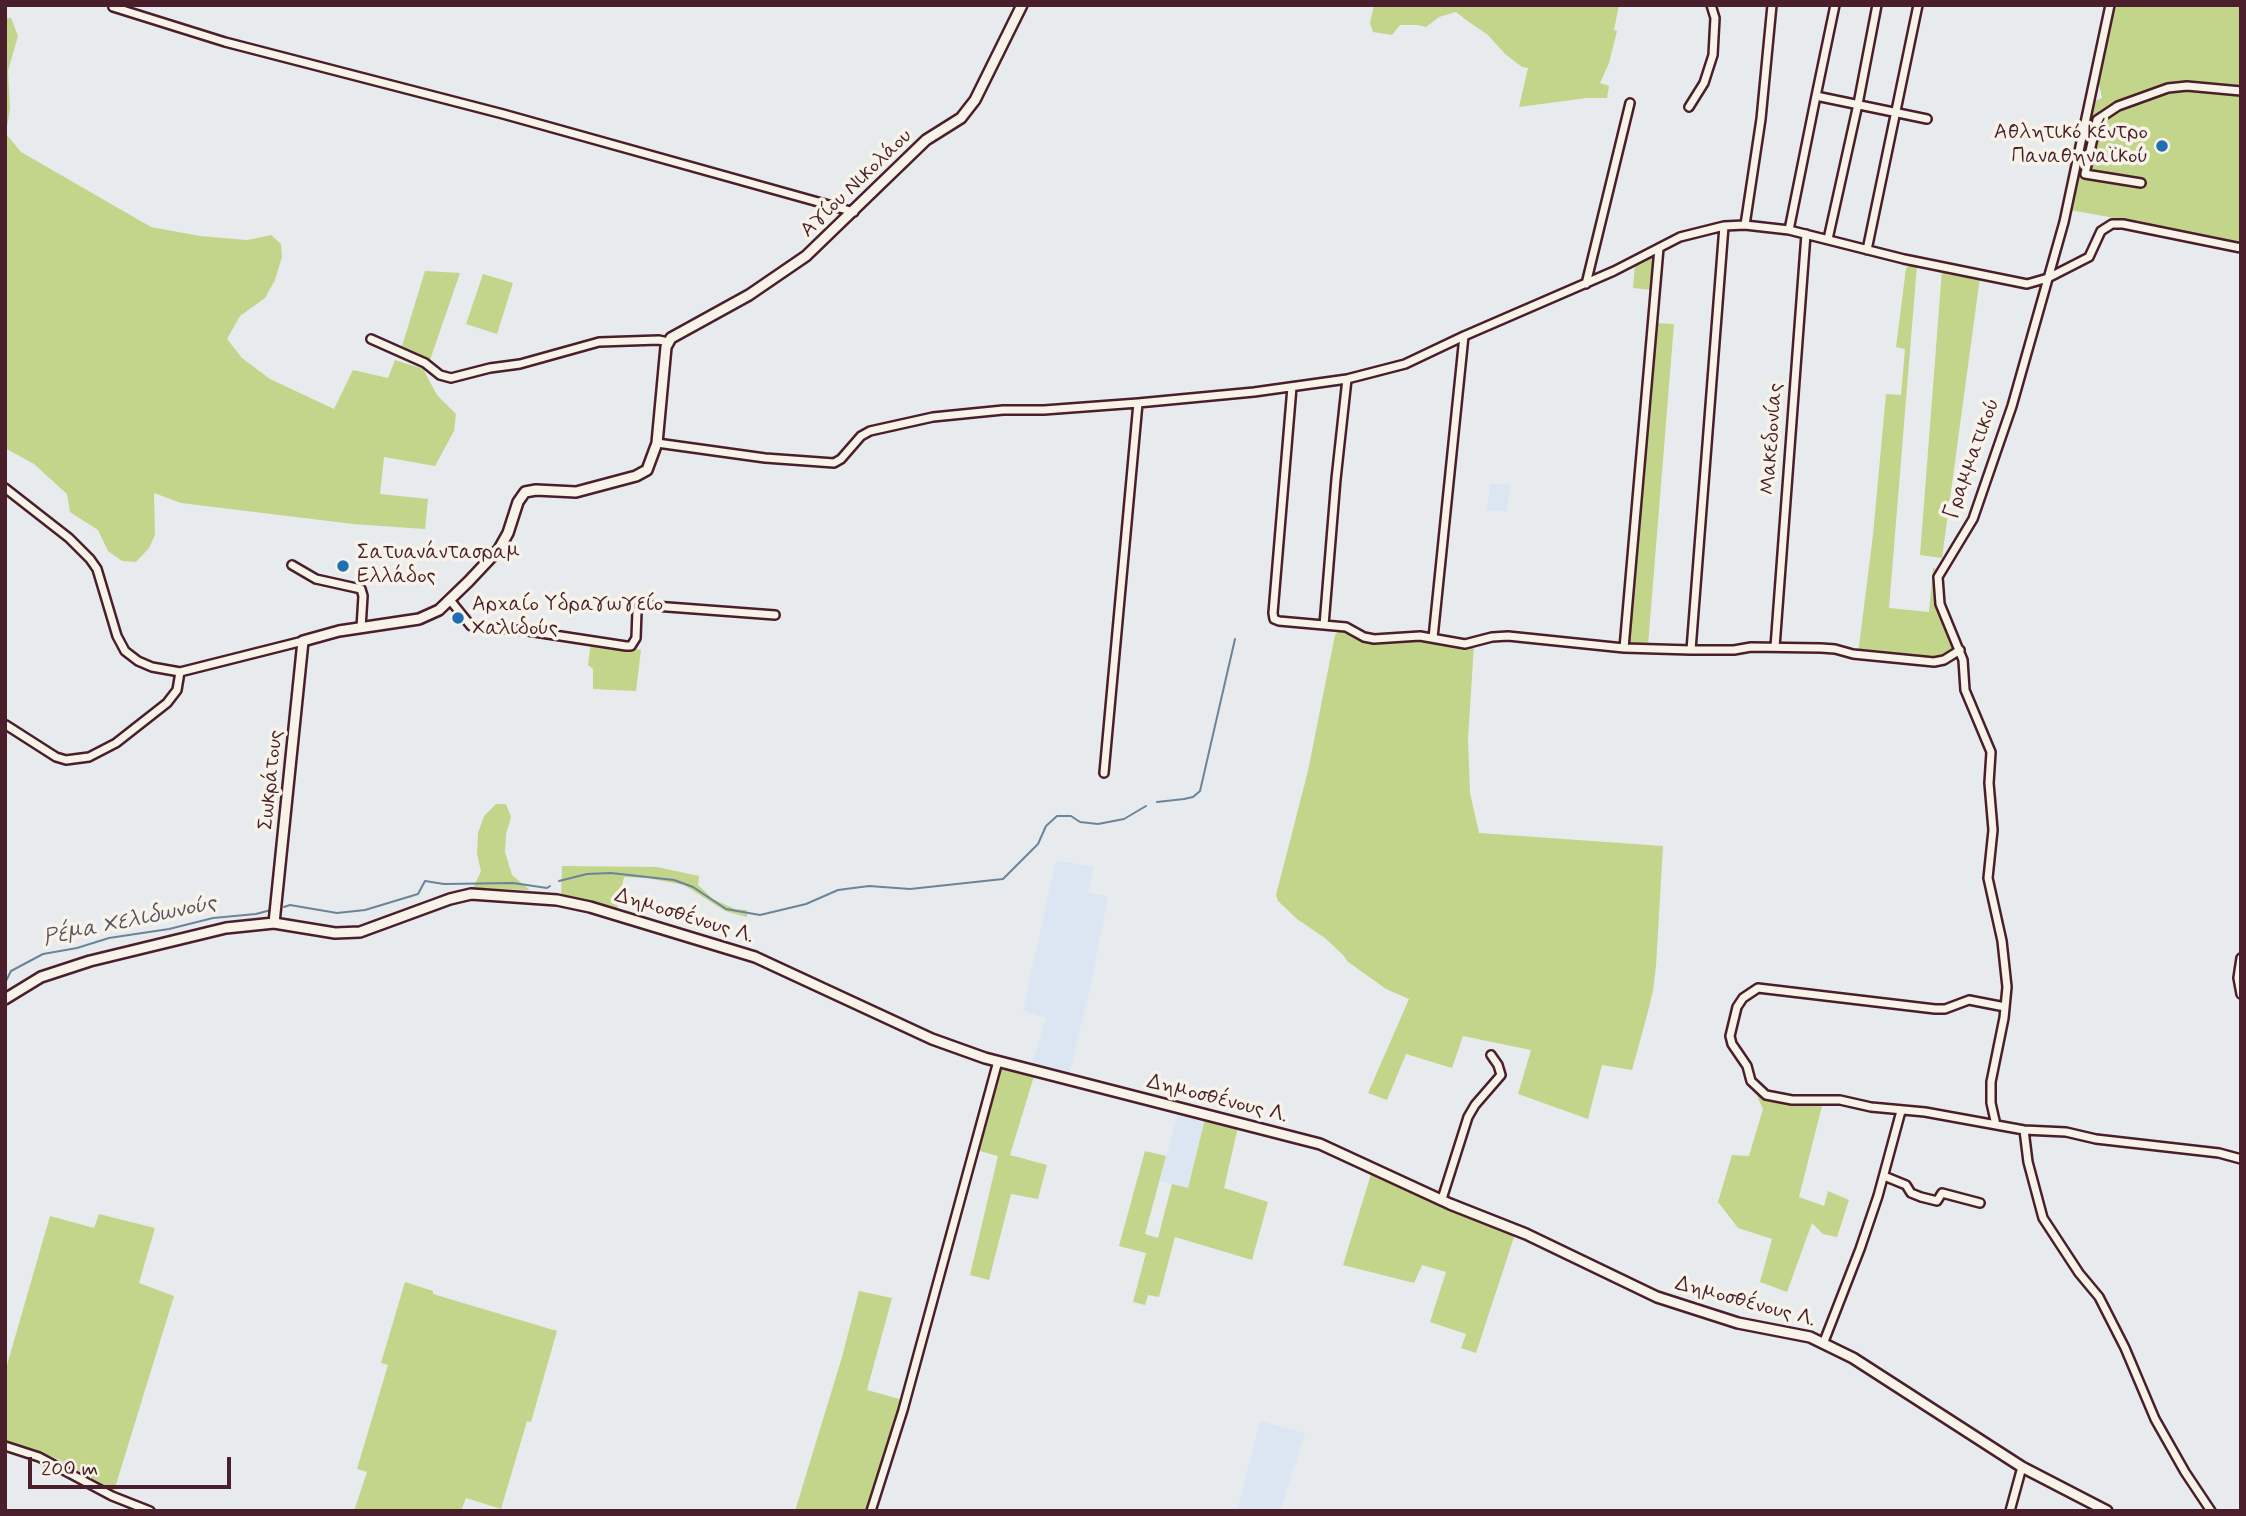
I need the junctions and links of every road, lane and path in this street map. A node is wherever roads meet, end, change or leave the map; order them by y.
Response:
1 (1022, 5) edge
2 (1711, 5) edge
3 (1772, 5) edge
4 (1835, 5) edge
5 (1877, 5) edge
6 (1918, 5) edge
7 (2109, 5) edge
8 (113, 7) edge
9 (2241, 91) edge
10 (1816, 96) junction
11 (1630, 103) dead end
12 (1858, 104) junction
13 (1689, 107) dead end
14 (1897, 113) junction
15 (1927, 119) dead end
16 (2141, 183) dead end
17 (854, 212) junction
18 (1745, 225) junction
19 (1724, 226) junction
20 (1789, 230) junction
21 (1806, 234) junction
22 (1828, 239) junction
23 (1658, 248) junction
24 (2241, 248) edge
25 (1867, 250) junction
26 (2048, 278) junction
27 (1586, 284) junction
28 (1464, 336) junction
29 (371, 339) dead end
30 (668, 342) junction
31 (1347, 379) junction
32 (1292, 387) junction
33 (1138, 403) junction
34 (657, 443) junction
35 (5, 488) edge
36 (292, 565) dead end
37 (450, 600) junction
38 (775, 615) dead end
39 (1324, 625) junction
40 (360, 628) junction
41 (1433, 638) junction
42 (303, 640) junction
43 (1775, 647) junction
44 (1624, 648) junction
45 (1691, 650) junction
46 (1960, 650) junction
47 (180, 672) junction
48 (6, 725) edge
49 (1104, 773) dead end
50 (274, 923) junction
51 (2241, 958) edge
52 (2241, 994) edge
53 (5, 999) edge
54 (2005, 1007) junction
55 (1491, 1055) dead end
56 (998, 1061) junction
57 (1901, 1111) junction
58 (1996, 1125) junction
59 (2024, 1130) junction
60 (2241, 1159) edge
61 (1884, 1176) junction
62 (1442, 1199) junction
63 (1980, 1203) dead end
64 (1823, 1343) junction
65 (5, 1446) edge
66 (2022, 1467) junction
67 (146, 1510) edge
68 (871, 1511) edge
69 (2010, 1511) edge
70 (2107, 1511) edge
71 (2211, 1511) edge

1 - 17 street, Αγίου Νικολάου
2 - 13 street
3 - 18 street
4 - 10 street
5 - 12 street
6 - 14 street
7 - 26 street, Γραμματικού
8 - 17 street
9 - 16 street
10 - 12 street
10 - 20 street
11 - 27 street
12 - 14 street
12 - 22 street
14 - 15 street
14 - 25 street
17 - 30 street, Αγίου Νικολάου
18 - 19 street
18 - 20 street
19 - 23 street
19 - 45 street
20 - 21 street
21 - 22 street
21 - 43 street, Μακεδονίας
22 - 25 street
23 - 27 street
23 - 44 street
24 - 26 street
25 - 26 street
26 - 46 street, Γραμματικού
27 - 28 street
28 - 31 street
28 - 41 street
29 - 30 street
30 - 34 street
31 - 32 street
31 - 39 street
32 - 33 street
32 - 39 street
33 - 34 street
33 - 49 street
34 - 37 street
35 - 47 street
36 - 40 street
37 - 38 street
37 - 40 street
39 - 41 street
40 - 42 street
41 - 44 street
42 - 47 street
42 - 50 street, Σωκράτους
43 - 45 street
43 - 46 street
44 - 45 street
46 - 54 street, Γραμματικού
47 - 48 street
50 - 53 street, Δημοσθένους Λ.
50 - 56 street, Δημοσθένους Λ.
51 - 52 street
54 - 57 street
54 - 58 street, Γραμματικού
55 - 62 street
56 - 62 street, Δημοσθένους Λ.
56 - 68 street
57 - 58 street
57 - 61 street
58 - 59 street
59 - 60 street
59 - 71 street
61 - 63 street
61 - 64 street
62 - 64 street, Δημοσθένους Λ.
64 - 66 street, Δημοσθένους Λ.
65 - 67 street
66 - 69 street
66 - 70 street, Δημοσθένους Λ.

